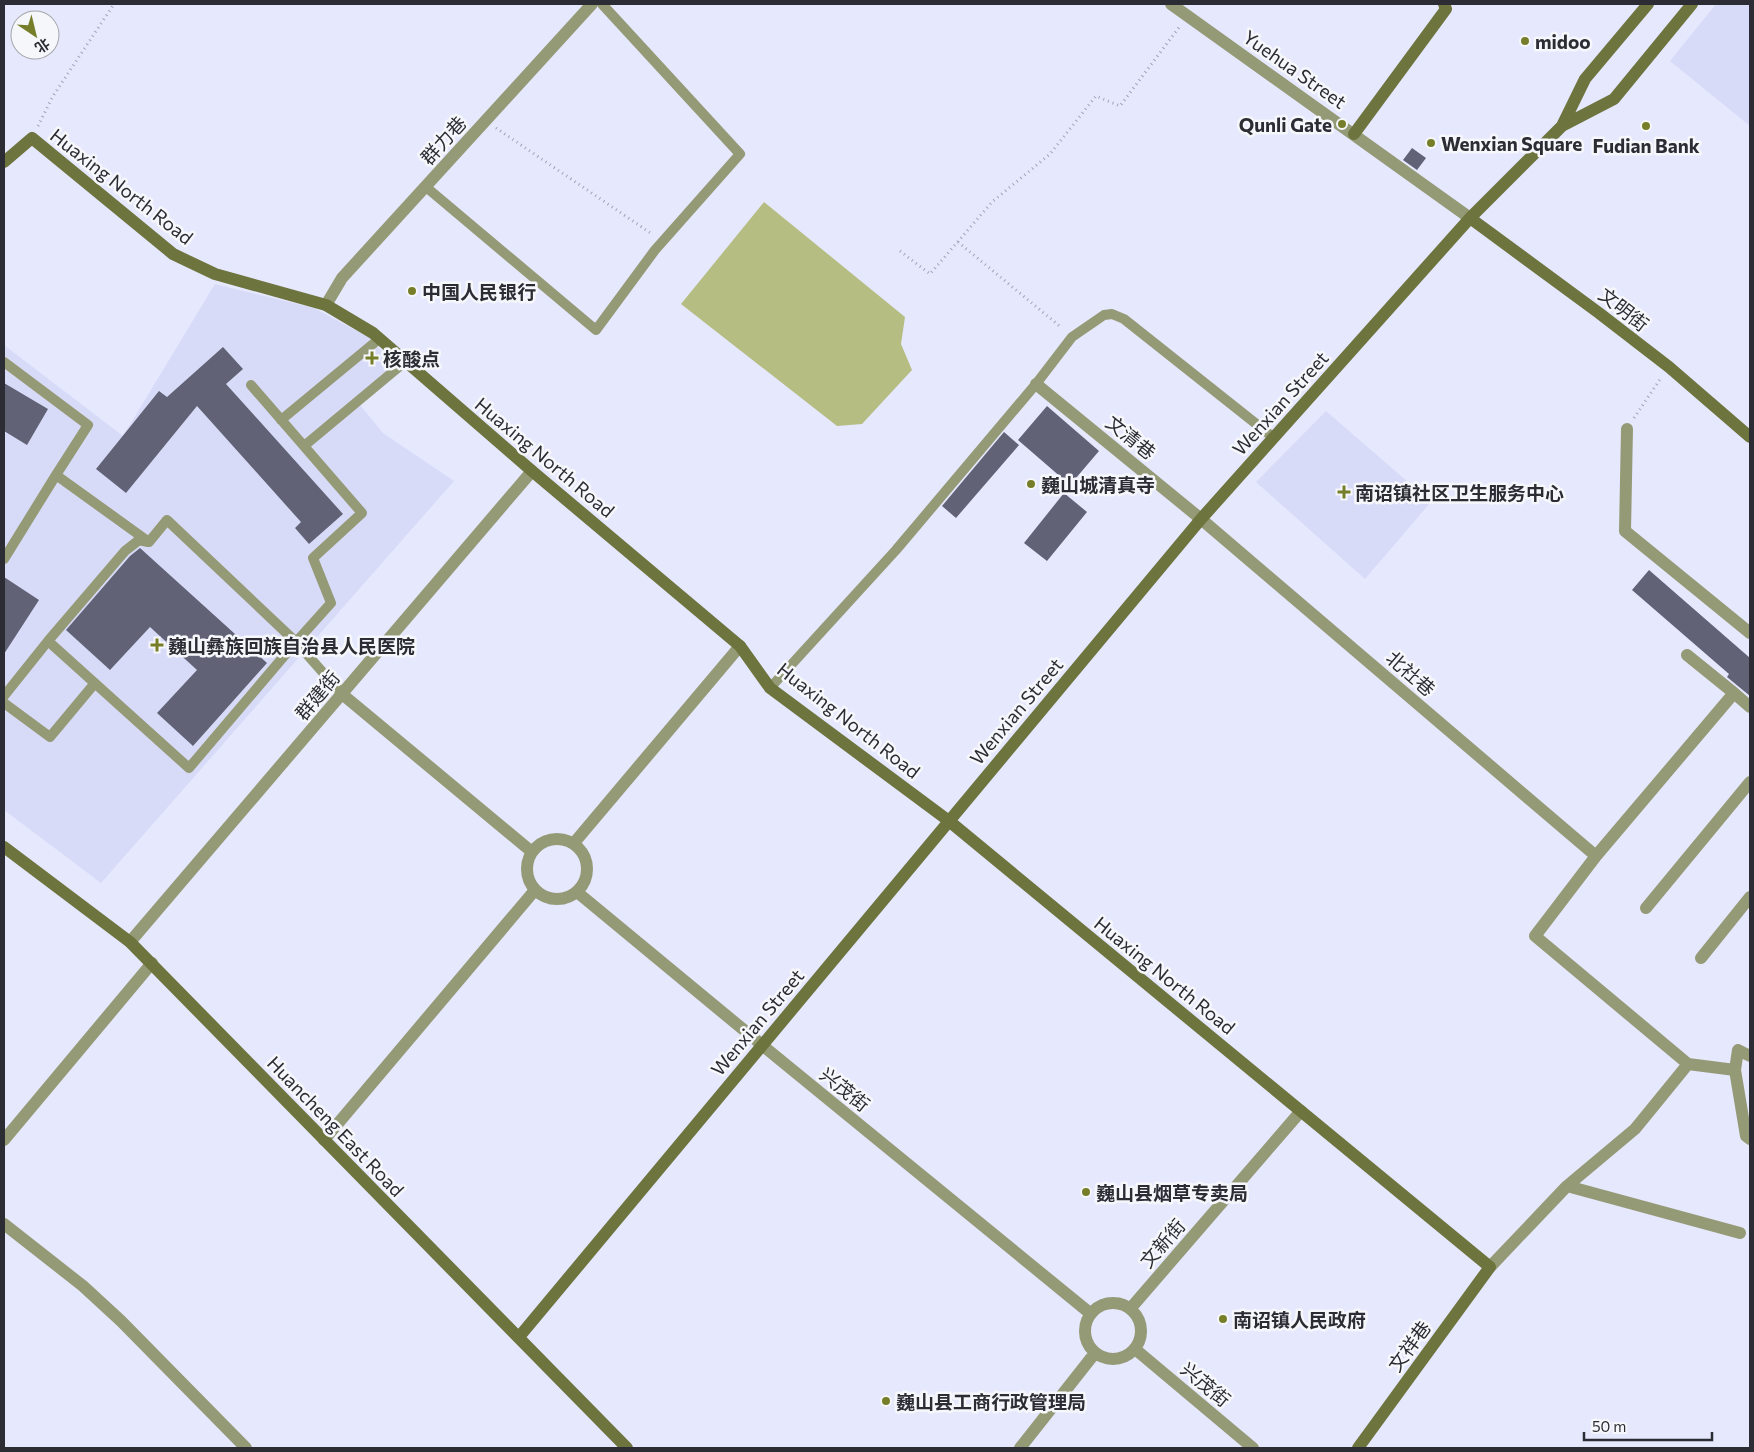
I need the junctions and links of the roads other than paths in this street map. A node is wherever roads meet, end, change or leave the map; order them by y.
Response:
1 (592, 4) edge
2 (602, 4) edge
3 (1171, 4) edge
4 (1444, 4) edge
5 (1648, 4) edge
6 (1692, 4) edge
7 (1562, 126) junction
8 (1354, 134) junction
9 (4, 162) edge
10 (426, 186) junction
11 (1470, 218) junction
12 (326, 305) junction
13 (379, 338) junction
14 (406, 361) junction
15 (4, 362) edge
16 (1036, 384) junction
17 (251, 385) dead end
18 (281, 420) junction
19 (1627, 429) road end
20 (1750, 437) edge
21 (1274, 438) junction
22 (304, 446) junction
23 (532, 471) junction
24 (56, 475) junction
25 (1201, 519) junction
26 (149, 542) junction
27 (4, 558) edge
28 (1750, 633) edge
29 (48, 641) junction
30 (296, 642) junction
31 (740, 646) junction
32 (1687, 654) dead end
33 (95, 683) junction
34 (770, 688) junction
35 (342, 694) junction
36 (1734, 694) junction
37 (4, 696) edge
38 (4, 703) edge
39 (1750, 707) edge
40 (1750, 782) edge
41 (949, 821) junction
42 (574, 843) junction
43 (4, 848) edge
44 (532, 852) junction
45 (1596, 856) junction
46 (535, 890) junction
47 (578, 892) junction
48 (1750, 897) edge
49 (1646, 908) dead end
50 (130, 942) junction
51 (1701, 958) dead end
52 (152, 963) junction
53 (762, 1045) junction
54 (1750, 1056) edge
55 (1688, 1064) junction
56 (1735, 1070) junction
57 (1301, 1111) junction
58 (1750, 1139) edge
59 (4, 1140) edge
60 (324, 1140) junction
61 (1567, 1186) junction
62 (4, 1224) edge
63 (1740, 1233) dead end
64 (1490, 1267) junction
65 (1130, 1309) junction
66 (1091, 1314) junction
67 (519, 1337) junction
68 (1135, 1349) junction
69 (1095, 1353) junction
70 (246, 1448) edge
71 (626, 1448) edge
72 (1020, 1448) edge
73 (1254, 1448) edge
74 (1358, 1448) edge

1 - 10 street, 群力巷
2 - 10 lane
3 - 8 street, Yuehua Street
4 - 8 main road
5 - 7 main road, Wenxian Street
6 - 7 main road, Wenxian Street
7 - 11 main road, Wenxian Street
8 - 11 street, Yuehua Street
9 - 12 main road, Huaxing North Road
10 - 12 street, 群力巷
11 - 20 main road, 文明街
11 - 21 main road, Wenxian Street
12 - 13 main road, Huaxing North Road
13 - 14 main road, Huaxing North Road
13 - 18 lane
14 - 22 lane
14 - 23 main road, Huaxing North Road
15 - 24 lane
16 - 21 lane
16 - 25 street, 文清巷
16 - 34 lane
17 - 18 lane
18 - 22 lane
19 - 28 street
21 - 25 main road, Wenxian Street
22 - 30 lane
23 - 31 main road, Huaxing North Road
23 - 35 street, 群建街
24 - 26 lane
24 - 27 lane
25 - 41 main road, Wenxian Street
25 - 45 street, 北社巷
26 - 29 lane
26 - 30 lane
29 - 33 lane
29 - 37 lane
30 - 33 lane
30 - 35 lane
31 - 34 main road, Huaxing North Road
31 - 42 street
32 - 36 street
33 - 38 lane
34 - 41 main road, Huaxing North Road
35 - 44 street
35 - 50 street, 群建街
36 - 39 street
36 - 45 street
40 - 49 street
41 - 53 main road, Wenxian Street
41 - 57 main road, Huaxing North Road
42 - 44 street
42 - 47 street
43 - 50 main road, Huancheng East Road
44 - 46 street
45 - 55 street
46 - 47 street
46 - 60 street
47 - 53 street, 兴茂街
48 - 51 street
50 - 52 main road, Huancheng East Road
52 - 59 street
52 - 60 main road, Huancheng East Road
53 - 66 street, 兴茂街
53 - 67 main road, Wenxian Street
54 - 56 street
55 - 56 street
55 - 61 street
56 - 58 street
57 - 64 main road, Huaxing North Road
57 - 65 street, 文新街
60 - 67 main road, Huancheng East Road
61 - 63 street
61 - 64 street
62 - 70 street
64 - 74 main road, 文祥巷
65 - 66 street
65 - 68 street
66 - 69 street
67 - 71 main road, Huancheng East Road
68 - 69 street
68 - 73 street, 兴茂街
69 - 72 street

